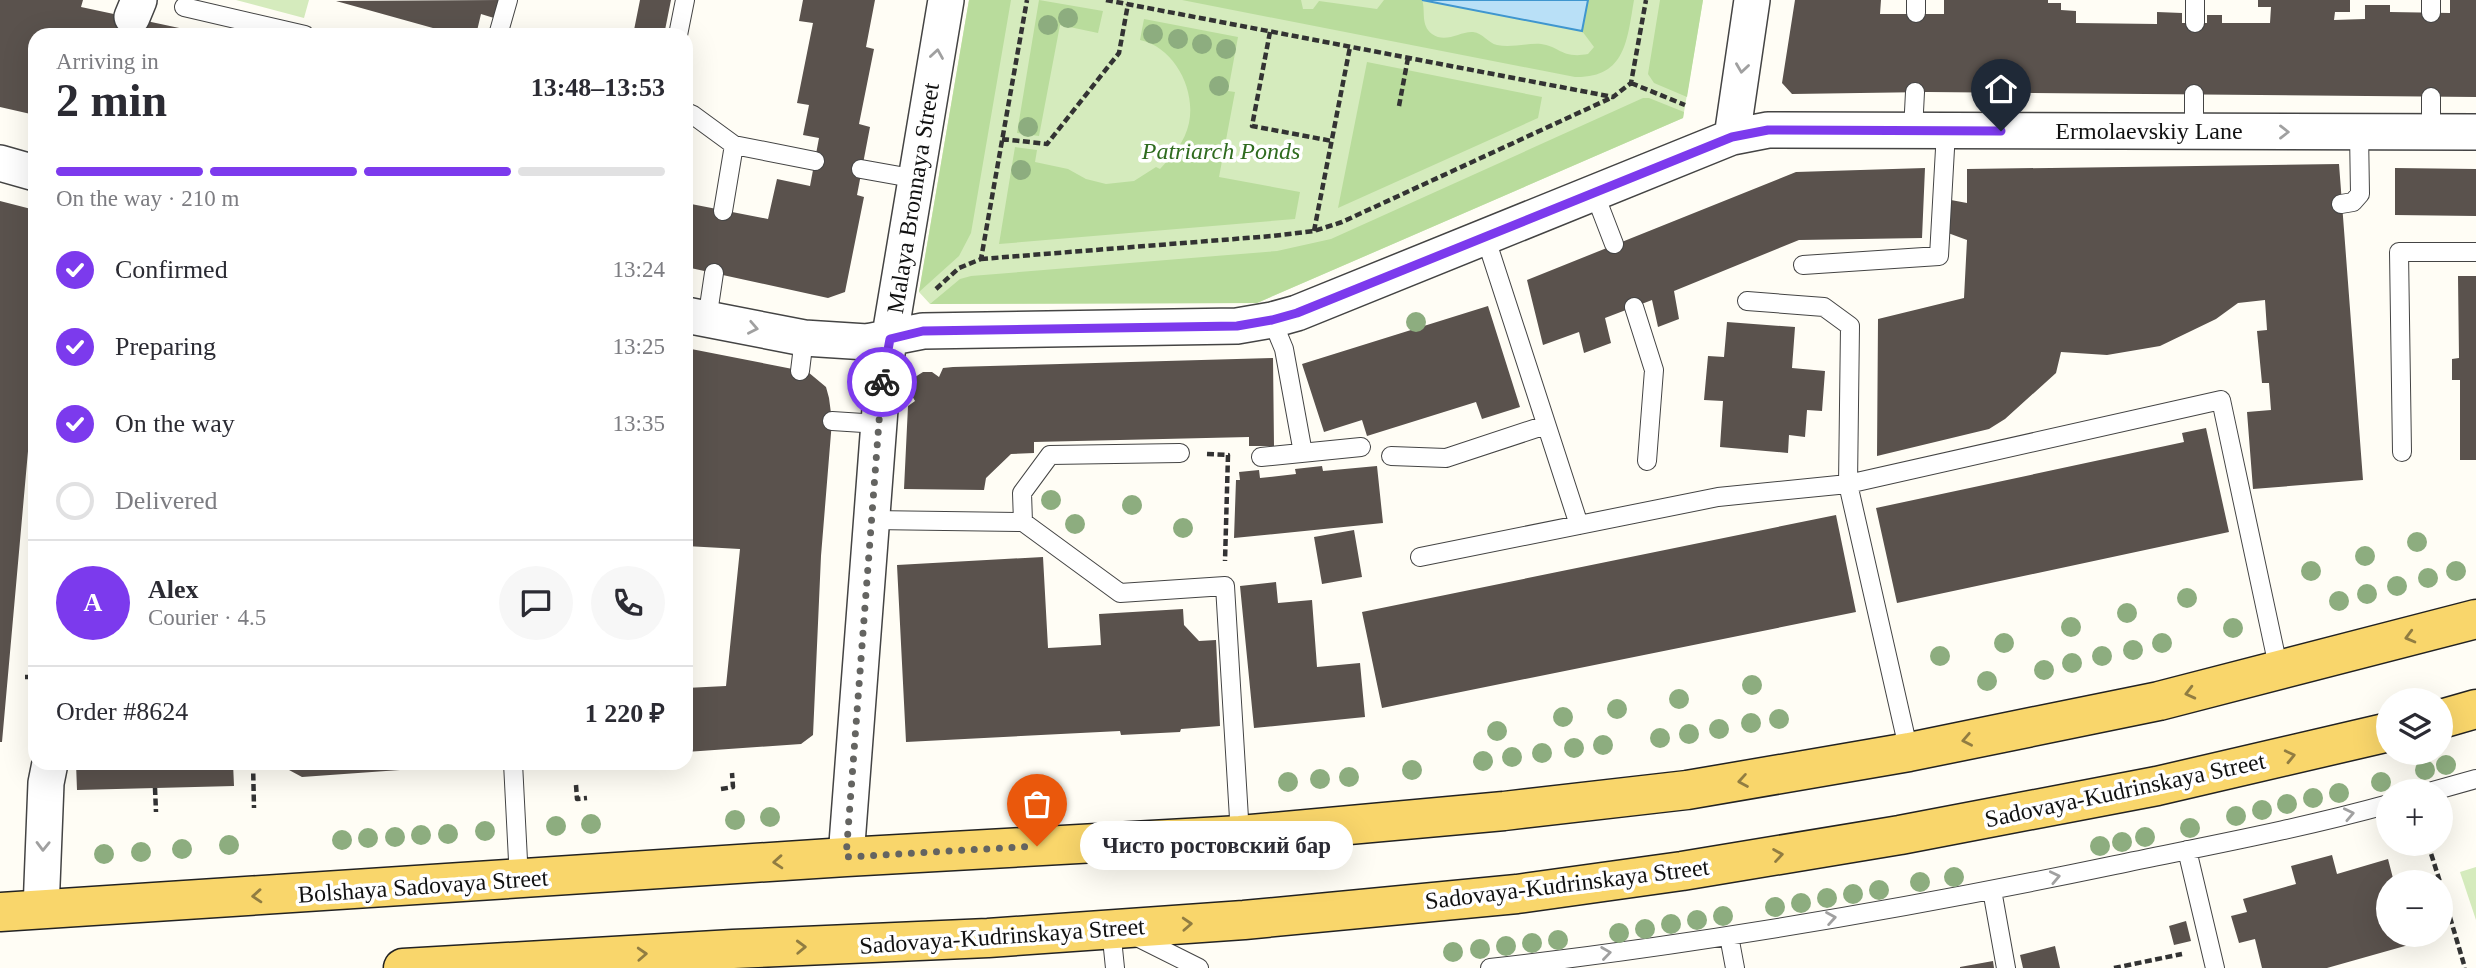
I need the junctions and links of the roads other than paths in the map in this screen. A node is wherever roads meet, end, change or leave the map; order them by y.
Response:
1 (509, 0) edge
2 (685, 0) edge
3 (946, 0) edge
4 (1752, 0) edge
5 (2195, 0) edge
6 (184, 7) dead end
7 (2195, 23) dead end
8 (274, 28) edge
9 (500, 28) edge
10 (679, 28) edge
11 (1915, 92) dead end
12 (2194, 94) dead end
13 (2431, 96) dead end
14 (693, 115) edge
15 (1929, 131) junction
16 (2194, 131) junction
17 (2359, 132) junction
18 (2431, 132) junction
19 (2476, 132) edge
20 (1732, 137) junction
21 (734, 145) junction
22 (815, 161) dead end
23 (0, 163) edge
24 (861, 169) dead end
25 (28, 171) edge
26 (917, 179) junction
27 (1594, 192) junction
28 (2341, 204) dead end
29 (723, 211) dead end
30 (1485, 236) junction
31 (1614, 244) dead end
32 (2476, 252) edge
33 (1803, 264) dead end
34 (714, 273) dead end
35 (1747, 301) dead end
36 (1634, 307) dead end
37 (696, 317) edge
38 (1272, 320) junction
39 (890, 339) junction
40 (832, 421) dead end
41 (879, 424) junction
42 (1546, 425) junction
43 (1361, 447) dead end
44 (2402, 452) dead end
45 (1180, 453) road end
46 (1303, 453) junction
47 (1391, 456) dead end
48 (1261, 457) dead end
49 (1647, 461) dead end
50 (1848, 484) junction
51 (872, 520) junction
52 (1023, 522) junction
53 (1579, 525) junction
54 (1420, 557) dead end
55 (2476, 619) edge
56 (2279, 671) junction
57 (2476, 709) edge
58 (2453, 716) edge
59 (2376, 735) edge
60 (1909, 752) junction
61 (49, 770) edge
62 (513, 770) edge
63 (2476, 779) edge
64 (2453, 785) edge
65 (2376, 807) edge
66 (1240, 835) junction
67 (2187, 849) junction
68 (846, 857) junction
69 (519, 880) junction
70 (1992, 890) junction
71 (41, 910) junction
72 (0, 912) edge
73 (1115, 928) junction
74 (1729, 936) junction
75 (403, 968) edge
76 (1115, 968) edge
77 (1199, 968) edge
78 (1490, 968) edge
79 (1735, 968) edge
80 (2006, 968) edge
81 (2215, 968) edge

1 - 9 lane
2 - 10 lane
26 -> 3 street, Malaya Bronnaya Street
4 -> 20 street
5 - 7 lane
6 - 8 lane
11 - 15 lane
12 - 16 lane
13 - 18 lane
14 - 21 lane
15 - 16 street, Ermolaevskiy Lane
15 - 20 street, Ermolaevskiy Lane
15 - 33 lane
16 -> 17 street, Ermolaevskiy Lane
17 - 18 street, Ermolaevskiy Lane
17 - 28 lane
18 - 19 street, Ermolaevskiy Lane
20 - 27 street, Ermolaevskiy Lane
21 - 22 lane
21 - 29 lane
23 - 25 street
24 - 26 lane
26 - 39 street, Malaya Bronnaya Street
27 - 30 street, Ermolaevskiy Lane
27 - 31 lane
30 - 38 street, Ermolaevskiy Lane
30 - 42 lane
32 - 44 lane
34 - 37 lane
35 - 50 lane
36 - 49 lane
37 -> 39 street, Ermolaevskiy Lane
38 - 39 street, Ermolaevskiy Lane
38 - 46 lane
39 - 41 street, Malaya Bronnaya Street
40 - 41 lane
41 - 51 street, Malaya Bronnaya Street
42 - 47 lane
42 - 53 lane
43 - 46 lane
45 - 52 lane
46 - 48 lane
50 - 53 lane
50 - 56 lane
50 - 60 lane
51 - 52 lane
51 - 68 street, Malaya Bronnaya Street
52 - 66 lane
53 - 54 lane
55 -> 56 main road
56 -> 60 main road
57 - 58 main road
73 -> 59 main road, Sadovaya-Kudrinskaya Street
60 -> 66 main road
61 -> 71 street
62 - 69 lane
63 - 64 lane
67 -> 65 lane
66 - 68 main road
70 -> 67 lane
67 - 81 lane
68 -> 69 main road, Bolshaya Sadovaya Street
69 -> 71 main road, Bolshaya Sadovaya Street
74 -> 70 lane
70 - 80 lane
71 - 72 main road, Bolshaya Sadovaya Street
75 -> 73 main road, Sadovaya-Kudrinskaya Street
73 - 76 lane
73 - 77 lane
78 -> 74 lane
74 - 79 lane

